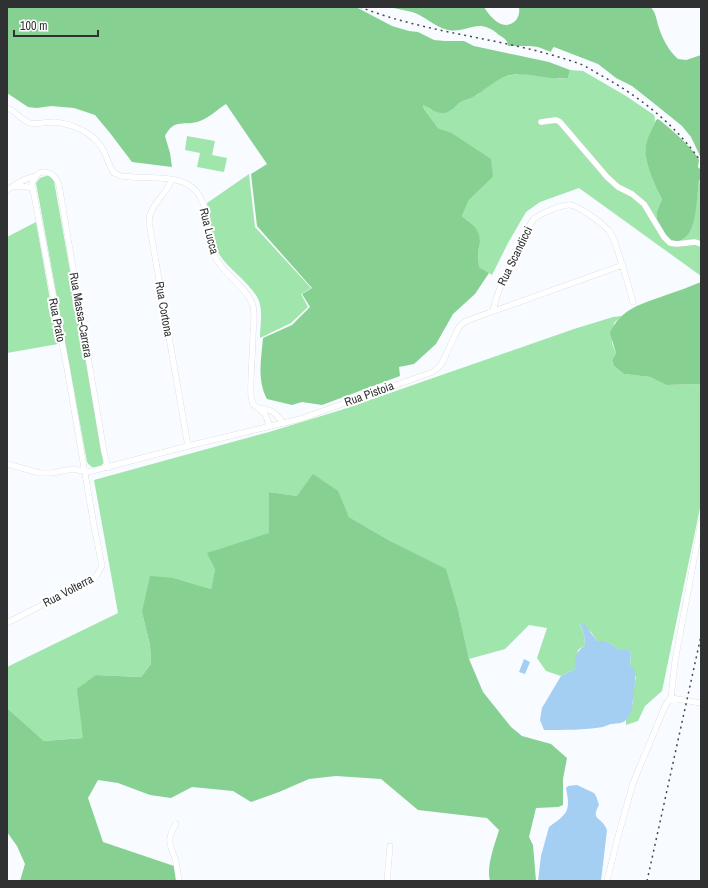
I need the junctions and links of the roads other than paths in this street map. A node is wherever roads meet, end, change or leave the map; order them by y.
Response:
1 (7, 108) edge
2 (541, 122) dead end
3 (35, 176) junction
4 (172, 179) junction
5 (33, 188) junction
6 (10, 189) edge
7 (701, 244) edge
8 (623, 265) junction
9 (633, 302) dead end
10 (492, 311) junction
11 (257, 407) junction
12 (283, 423) junction
13 (270, 426) junction
14 (188, 446) junction
15 (7, 464) edge
16 (108, 468) junction
17 (84, 472) junction
18 (701, 522) edge
19 (7, 623) edge
20 (671, 698) junction
21 (700, 703) edge
22 (176, 824) dead end
23 (390, 846) dead end
24 (179, 881) edge
25 (387, 881) edge
26 (607, 881) edge

1 - 4 street, Rua Lucca
2 - 7 street
3 - 5 street, Rua Prato
3 - 6 street
3 - 16 street, Rua Massa-Carrara
4 - 11 street, Rua Lucca
4 - 14 street, Rua Cortona
5 - 6 street
5 - 17 street, Rua Prato
8 - 9 street, Rua Scandicci
8 - 10 street, Rua Pistoia
8 - 10 street, Rua Scandicci
10 - 12 street, Rua Pistoia
11 - 12 street
11 - 13 street, Rua Lucca
12 - 13 street, Rua Pistoia
13 - 14 street, Rua Pistoia
14 - 16 street, Rua Pistoia
15 - 17 street, Rua Pistoia
16 - 17 street, Rua Pistoia
17 - 19 street, Rua Volterra
18 - 20 street
20 - 21 street
20 - 26 street
22 - 24 street
23 - 25 street

